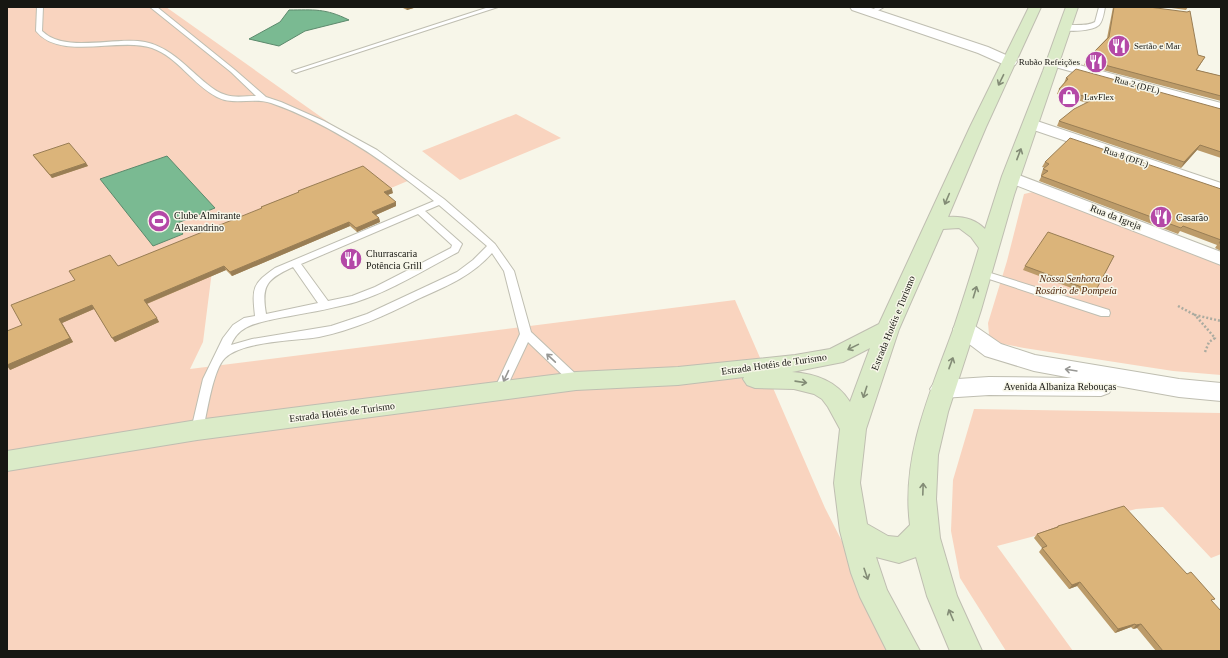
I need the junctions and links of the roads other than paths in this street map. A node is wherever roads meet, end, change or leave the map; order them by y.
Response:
1 (40, 7) edge
2 (153, 7) edge
3 (495, 7) edge
4 (856, 7) edge
5 (1035, 7) edge
6 (1072, 7) edge
7 (1102, 7) edge
8 (876, 10) edge
9 (1049, 27) junction
10 (1012, 56) junction
11 (1053, 62) junction
12 (296, 71) dead end
13 (263, 99) junction
14 (1221, 108) edge
15 (1031, 124) junction
16 (1011, 177) junction
17 (1221, 189) edge
18 (441, 201) junction
19 (419, 210) junction
20 (936, 224) junction
21 (492, 246) junction
22 (988, 247) junction
23 (1221, 259) edge
24 (295, 263) junction
25 (981, 273) junction
26 (326, 306) junction
27 (1105, 313) dead end
28 (261, 318) junction
29 (888, 329) junction
30 (964, 329) junction
31 (526, 334) junction
32 (222, 354) junction
33 (678, 376) junction
34 (576, 381) junction
35 (1178, 388) junction
36 (942, 389) junction
37 (499, 392) junction
38 (1221, 392) edge
39 (853, 429) junction
40 (197, 430) junction
41 (7, 461) edge
42 (924, 529) junction
43 (854, 532) junction
44 (904, 651) edge
45 (966, 651) edge

1 - 13 lane
2 - 13 lane
3 - 12 lane
4 - 8 street
5 - 9 main road, Estrada Hotéis e Turismo
6 - 9 main road, Estrada Hotéis e Turismo
7 - 9 lane
8 - 10 street
9 - 10 main road, Estrada Hotéis e Turismo
9 - 11 main road, Estrada Hotéis e Turismo
10 -> 20 main road, Estrada Hotéis e Turismo
11 - 14 street, Rua 2 (DFL)
11 - 15 main road, Estrada Hotéis e Turismo
13 - 18 lane
16 -> 15 main road, Estrada Hotéis e Turismo
15 - 17 street, Rua 8 (DFL)
16 - 22 main road, Estrada Hotéis e Turismo
16 - 23 street, Rua da Igreja
18 - 19 lane
18 - 21 lane
19 - 24 lane
19 - 26 lane
20 - 22 main road
20 - 29 main road, Estrada Hotéis e Turismo
21 - 31 lane
21 - 32 lane
22 - 25 main road, Estrada Hotéis e Turismo
24 - 26 lane
24 - 28 lane
25 - 27 lane
30 -> 25 main road, Estrada Hotéis e Turismo
26 - 28 lane
28 - 32 lane
29 -> 33 main road, Estrada Hotéis de Turismo
29 -> 39 main road, Estrada Hotéis e Turismo
35 -> 30 street, Avenida Albaniza Rebouças
36 -> 30 main road, Estrada Hotéis e Turismo
34 -> 31 lane
31 -> 37 lane
32 - 40 lane
33 - 34 main road, Estrada Hotéis de Turismo
33 -> 39 main road, Estrada Hotéis de Turismo
34 - 37 main road, Estrada Hotéis de Turismo
35 - 36 street, Avenida Albaniza Rebouças
35 - 38 street, Avenida Albaniza Rebouças
42 -> 36 main road, Estrada Hotéis e Turismo
37 - 40 main road, Estrada Hotéis de Turismo
39 - 43 main road, Estrada Hotéis e Turismo
40 - 41 main road, Estrada Hotéis de Turismo
42 - 43 main road
45 -> 42 main road, Estrada Hotéis e Turismo
43 -> 44 main road, Estrada Hotéis e Turismo

